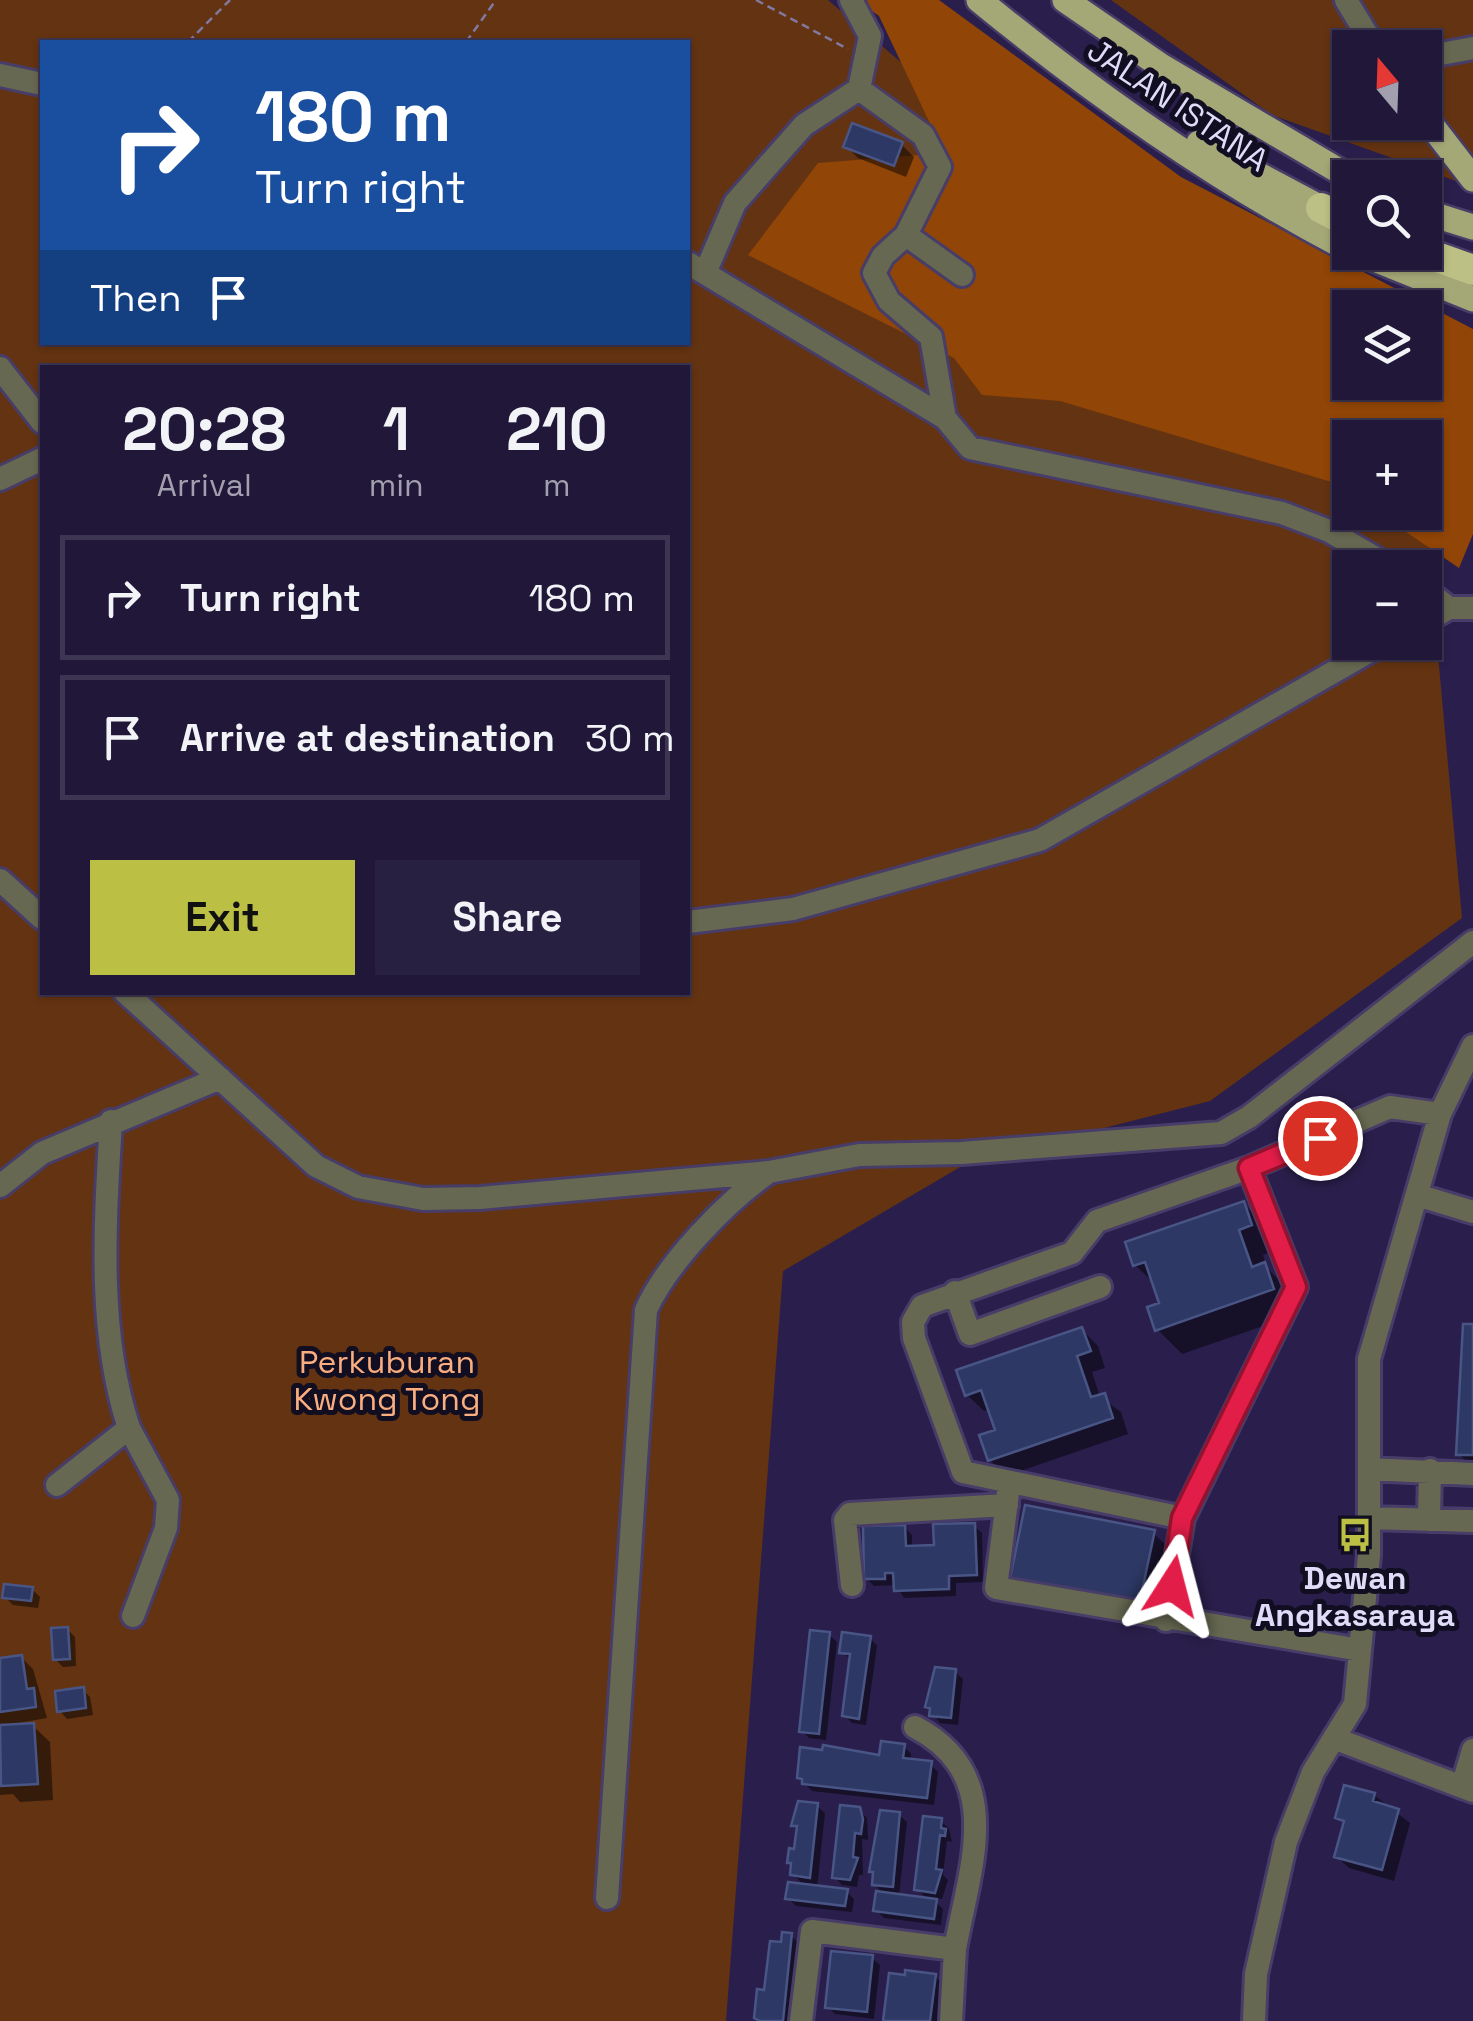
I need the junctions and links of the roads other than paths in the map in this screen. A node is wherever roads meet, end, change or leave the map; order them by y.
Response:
1 (851, 0) edge
2 (979, 0) edge
3 (1064, 0) edge
4 (1346, 0) edge
5 (1364, 30) edge
6 (1473, 48) edge
7 (1442, 54) edge
8 (1068, 70) junction
9 (0, 75) edge
10 (40, 84) edge
11 (859, 89) junction
12 (1442, 139) edge
13 (1332, 167) edge
14 (1473, 179) edge
15 (1321, 208) joint
16 (1332, 214) edge
17 (1442, 217) edge
18 (1473, 227) edge
19 (906, 235) junction
20 (1332, 239) edge
21 (1442, 259) edge
22 (697, 267) edge
23 (1400, 270) edge
24 (1473, 270) edge
25 (962, 275) dead end
26 (1473, 299) edge
27 (0, 368) edge
28 (945, 418) junction
29 (40, 419) edge
30 (40, 460) edge
31 (0, 479) edge
32 (1362, 550) edge
33 (1442, 597) edge
34 (1467, 609) edge
35 (1442, 617) edge
36 (1355, 660) edge
37 (0, 880) edge
38 (40, 916) edge
39 (690, 922) edge
40 (1473, 942) edge
41 (128, 995) edge
42 (1473, 1046) edge
43 (220, 1078) junction
44 (1440, 1114) junction
45 (112, 1122) junction
46 (1249, 1168) junction
47 (769, 1172) junction
48 (0, 1186) edge
49 (1416, 1195) junction
50 (1473, 1212) edge
51 (1100, 1288) dead end
52 (954, 1292) junction
53 (129, 1428) junction
54 (1369, 1469) junction
55 (1430, 1470) junction
56 (1473, 1474) edge
57 (57, 1485) dead end
58 (1008, 1495) junction
59 (1182, 1518) junction
60 (1369, 1518) junction
61 (1429, 1520) junction
62 (1473, 1521) edge
63 (852, 1586) dead end
64 (133, 1616) dead end
65 (1166, 1620) junction
66 (1360, 1650) junction
67 (915, 1727) dead end
68 (1336, 1739) junction
69 (1473, 1750) edge
70 (1468, 1789) edge
71 (607, 1898) dead end
72 (955, 1950) junction
73 (802, 2021) edge
74 (951, 2021) edge
75 (1254, 2021) edge

1 - 11 street
2 - 8 main road, JALAN ISTANA
3 - 13 main road, JALAN ISTANA
4 - 5 street
6 - 7 street
8 - 15 main road
8 - 20 main road, JALAN ISTANA
9 - 10 street
11 - 19 street
11 - 22 street
12 - 14 main road
15 - 16 highway
17 - 18 main road
19 - 25 street
19 - 28 street
21 - 24 highway
22 - 28 street
23 - 26 main road, JALAN ISTANA
27 - 29 street
28 - 32 street
30 - 31 street
33 - 34 street
34 - 35 street
36 - 39 street
37 - 38 street
40 - 47 street
41 - 43 street
42 - 44 street
43 - 45 street
43 - 47 street
44 - 46 street
44 - 49 street
45 - 48 street
45 - 53 street
46 - 52 street
46 - 59 street
47 - 71 street
49 - 50 street
49 - 54 street
51 - 52 street
52 - 58 street
53 - 57 street
53 - 64 street
54 - 55 street
54 - 60 street
55 - 56 street
55 - 61 street
58 - 59 street
58 - 63 street
58 - 65 street
59 - 65 street
60 - 61 street
60 - 66 street
61 - 62 street
65 - 66 street
66 - 68 street
67 - 72 street
68 - 70 street
68 - 75 street
69 - 70 street
72 - 73 street
72 - 74 street

